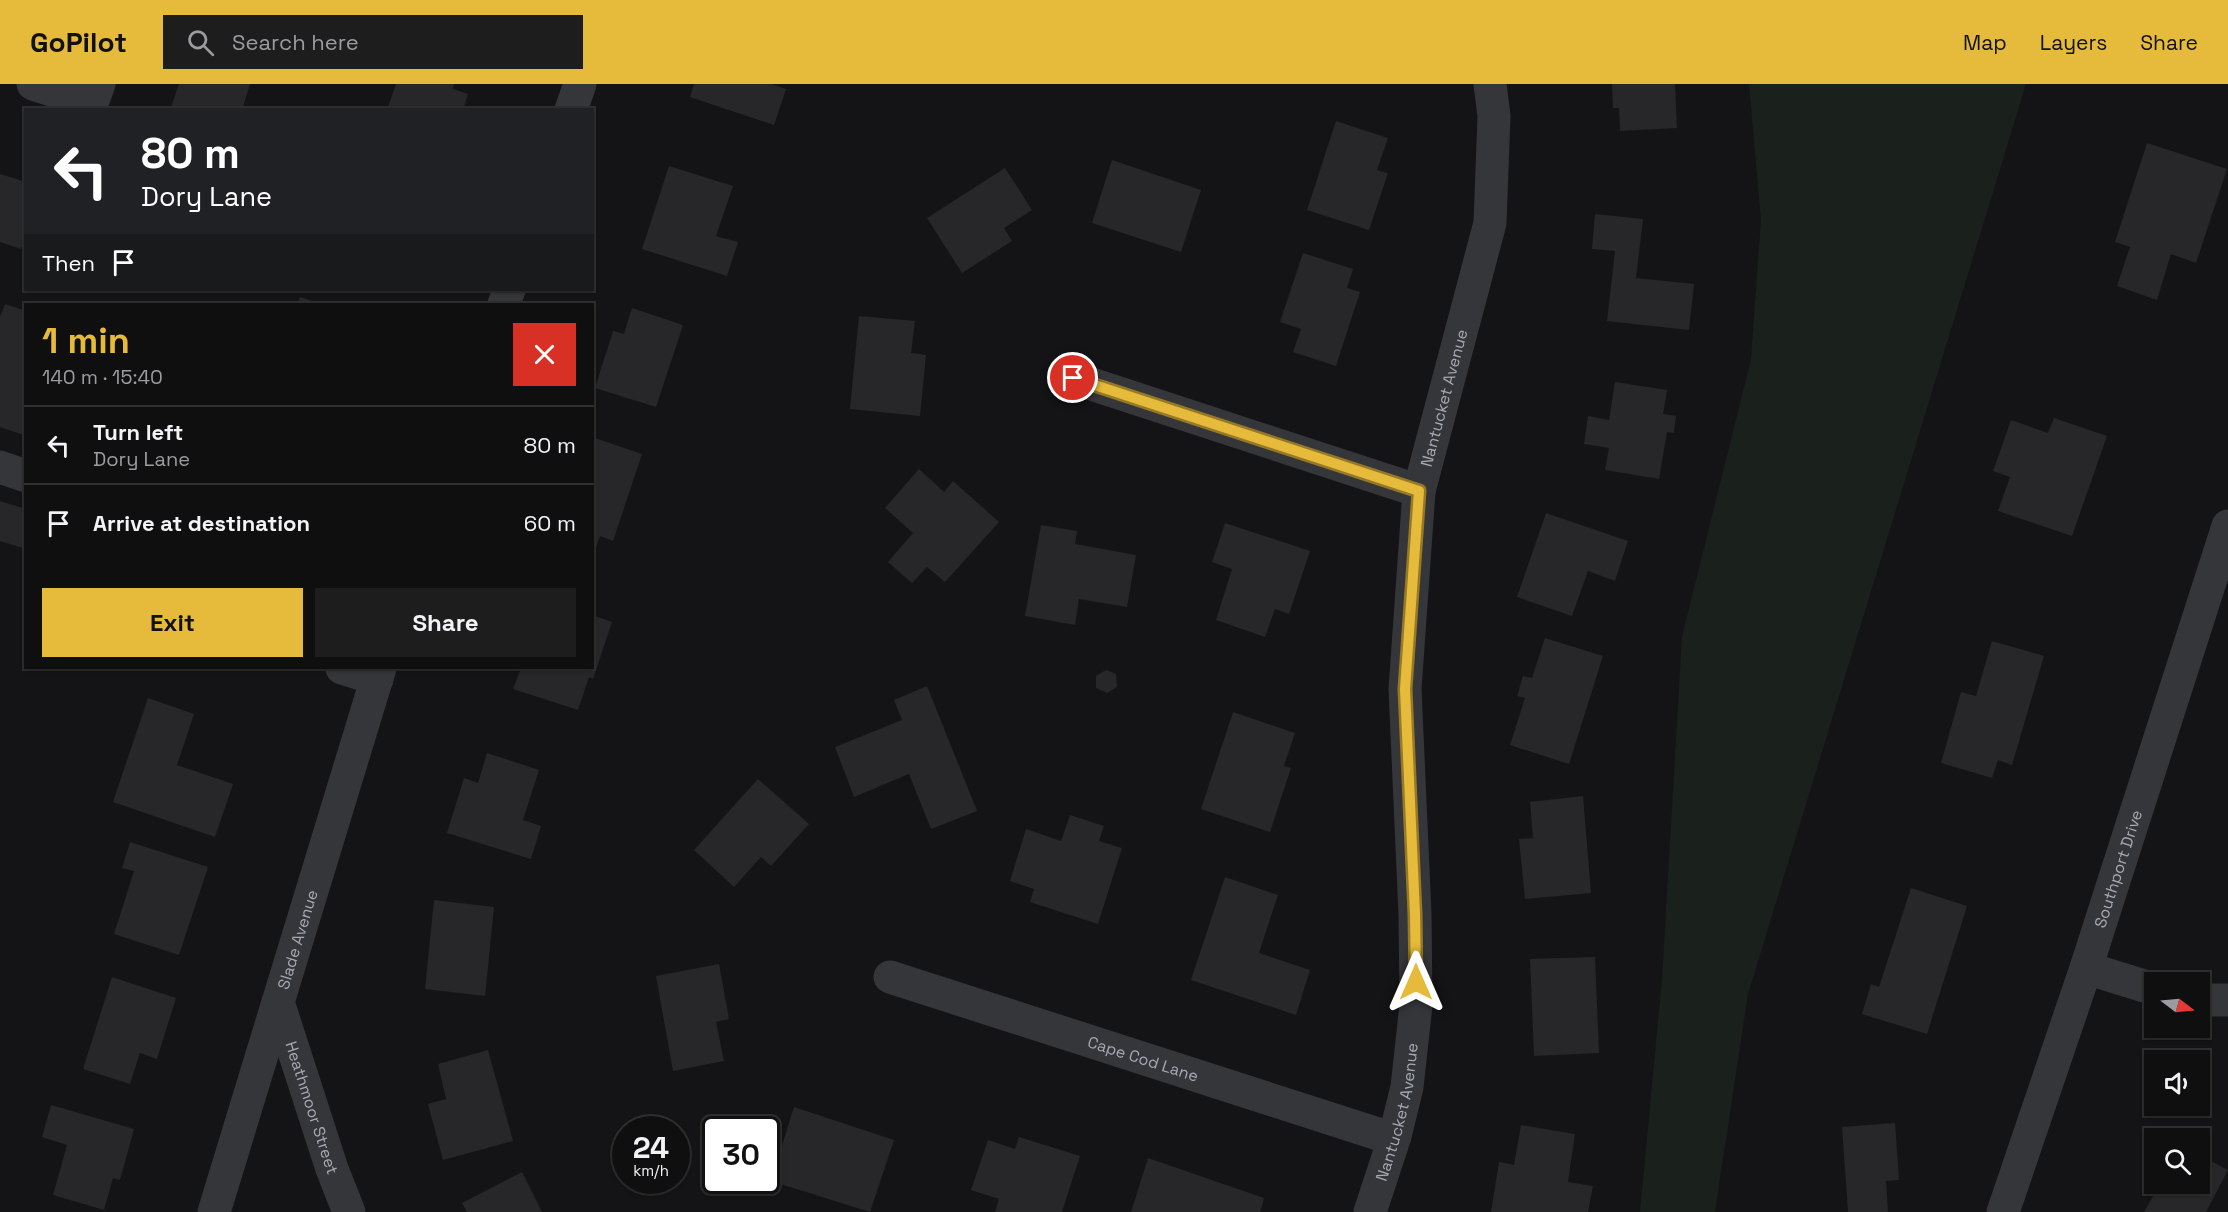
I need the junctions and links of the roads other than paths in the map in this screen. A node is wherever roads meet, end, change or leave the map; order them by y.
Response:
1 (33, 84) edge
2 (99, 84) edge
3 (579, 84) edge
4 (1490, 84) edge
5 (572, 108) edge
6 (1073, 378) dead end
7 (0, 467) edge
8 (24, 475) edge
9 (1419, 491) junction
10 (2228, 526) edge
11 (349, 669) edge
12 (378, 673) edge
13 (2086, 968) junction
14 (890, 977) dead end
15 (2144, 986) edge
16 (2210, 1000) edge
17 (2228, 1000) edge
18 (278, 1002) junction
19 (1395, 1136) junction
20 (214, 1212) edge
21 (349, 1212) edge
22 (1370, 1212) edge
23 (2003, 1212) edge

1 - 2 street
3 - 5 street
4 - 9 street, Nantucket Avenue
6 - 9 street
7 - 8 street
9 - 19 street, Nantucket Avenue
10 - 13 street, Southport Drive
11 - 12 street
12 - 18 street, Slade Avenue
13 - 15 street
13 - 23 street, Southport Drive
14 - 19 street, Cape Cod Lane
16 - 17 street
18 - 20 street, Slade Avenue
18 - 21 street, Heathmoor Street
19 - 22 street, Nantucket Avenue

